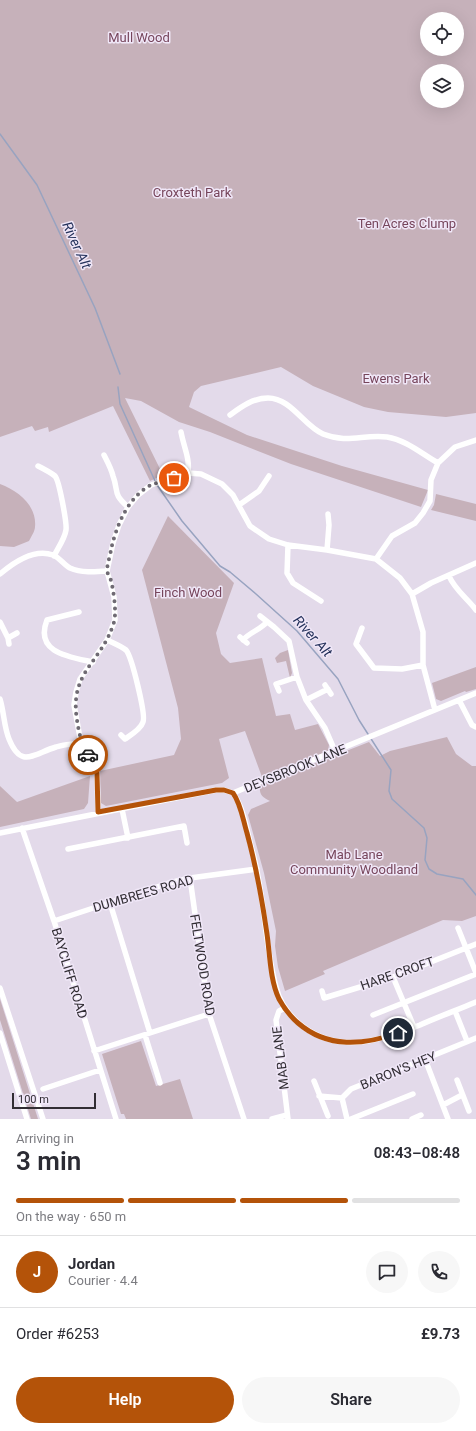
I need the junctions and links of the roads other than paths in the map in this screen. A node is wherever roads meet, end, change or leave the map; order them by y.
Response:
1 (230, 415) dead end
2 (181, 432) dead end
3 (476, 440) edge
4 (104, 455) dead end
5 (438, 463) junction
6 (38, 466) dead end
7 (188, 473) junction
8 (269, 476) dead end
9 (239, 504) junction
10 (128, 507) junction
11 (328, 514) dead end
12 (288, 546) junction
13 (327, 550) junction
14 (54, 556) junction
15 (376, 559) junction
16 (476, 563) edge
17 (107, 571) junction
18 (0, 574) edge
19 (449, 576) junction
20 (412, 594) junction
21 (321, 601) dead end
22 (476, 610) edge
23 (79, 612) dead end
24 (260, 616) dead end
25 (0, 622) edge
26 (267, 622) junction
27 (362, 628) dead end
28 (17, 634) dead end
29 (107, 640) junction
30 (243, 640) dead end
31 (93, 662) junction
32 (423, 665) junction
33 (297, 677) junction
34 (328, 689) dead end
35 (279, 691) dead end
36 (476, 693) edge
37 (0, 699) edge
38 (306, 700) junction
39 (459, 700) junction
40 (435, 710) junction
41 (476, 727) edge
42 (121, 735) dead end
43 (81, 742) junction
44 (335, 751) junction
45 (233, 793) junction
46 (122, 809) junction
47 (98, 812) junction
48 (22, 828) junction
49 (0, 833) edge
50 (128, 838) junction
51 (187, 843) dead end
52 (68, 849) dead end
53 (257, 869) junction
54 (190, 878) junction
55 (110, 903) junction
56 (54, 921) junction
57 (458, 928) dead end
58 (476, 944) edge
59 (466, 948) junction
60 (476, 974) edge
61 (393, 977) junction
62 (0, 988) edge
63 (322, 991) dead end
64 (403, 1002) junction
65 (476, 1002) edge
66 (285, 1008) junction
67 (455, 1011) junction
68 (209, 1014) junction
69 (373, 1015) dead end
70 (414, 1027) junction
71 (0, 1033) edge
72 (148, 1034) junction
73 (476, 1038) edge
74 (467, 1041) junction
75 (94, 1051) junction
76 (425, 1059) junction
77 (100, 1070) junction
78 (457, 1080) dead end
79 (314, 1081) dead end
80 (160, 1083) dead end
81 (43, 1089) dead end
82 (413, 1094) dead end
83 (319, 1096) junction
84 (462, 1096) junction
85 (342, 1098) junction
86 (443, 1105) junction
87 (469, 1111) dead end
88 (421, 1115) dead end
89 (328, 1116) dead end
90 (288, 1117) edge
91 (28, 1119) edge
92 (43, 1119) edge
93 (116, 1119) edge
94 (244, 1119) edge
95 (272, 1119) edge
96 (347, 1119) edge
97 (351, 1119) edge
98 (412, 1119) edge
99 (448, 1119) edge

1 - 5 street
2 - 7 street
3 - 5 street
4 - 10 street
5 - 15 street
6 - 14 street
7 - 9 street
7 - 10 street
8 - 9 street
9 - 12 street
10 - 17 street
11 - 13 street
12 - 13 street
12 - 21 street
13 - 15 street
14 - 17 street
14 - 18 street
15 - 20 street
16 - 19 street
17 - 29 street
19 - 20 street
19 - 22 street
20 - 32 street
23 - 31 street
24 - 26 street
25 - 28 street
26 - 30 street
26 - 33 street
27 - 32 street
29 - 31 street
29 - 42 street
31 - 43 street
32 - 40 street
33 - 35 street
33 - 38 street
34 - 38 street
36 - 39 street, DEYSBROOK LANE
37 - 43 street
38 - 44 street
39 - 40 street, DEYSBROOK LANE
39 - 41 street
40 - 44 street, DEYSBROOK LANE
43 - 47 street
44 - 45 street, DEYSBROOK LANE
45 - 46 street, DEYSBROOK LANE
45 - 53 street, MAB LANE
46 - 47 street, DEYSBROOK LANE
46 - 50 street
47 - 48 street, DEYSBROOK LANE
48 - 49 street, DEYSBROOK LANE
48 - 56 street, BAYCLIFF ROAD
50 - 51 street
50 - 52 street
53 - 54 street, DUMBREES ROAD
53 - 66 street, MAB LANE
54 - 55 street, DUMBREES ROAD
54 - 68 street, FELTWOOD ROAD
55 - 56 street, DUMBREES ROAD
55 - 72 street
56 - 75 street, BAYCLIFF ROAD
57 - 59 street
58 - 59 street, HARE CROFT
59 - 60 street
59 - 61 street, HARE CROFT
60 - 64 street
61 - 63 street, HARE CROFT
61 - 64 street
62 - 92 street
64 - 69 street
64 - 70 street
65 - 67 street
66 - 70 street
66 - 90 street, MAB LANE
67 - 70 street
67 - 74 street
68 - 72 street
68 - 94 street, FELTWOOD ROAD
71 - 91 street
72 - 75 street
72 - 80 street
73 - 74 street, BARON'S HEY
74 - 76 street, BARON'S HEY
75 - 77 street, BAYCLIFF ROAD
76 - 85 street, BARON'S HEY
76 - 86 street
77 - 81 street
77 - 93 street, BAYCLIFF ROAD
78 - 84 street
79 - 83 street
82 - 97 street
83 - 85 street
83 - 89 street
84 - 86 street
84 - 87 street
85 - 96 street
86 - 99 street
88 - 98 street
90 - 95 street

